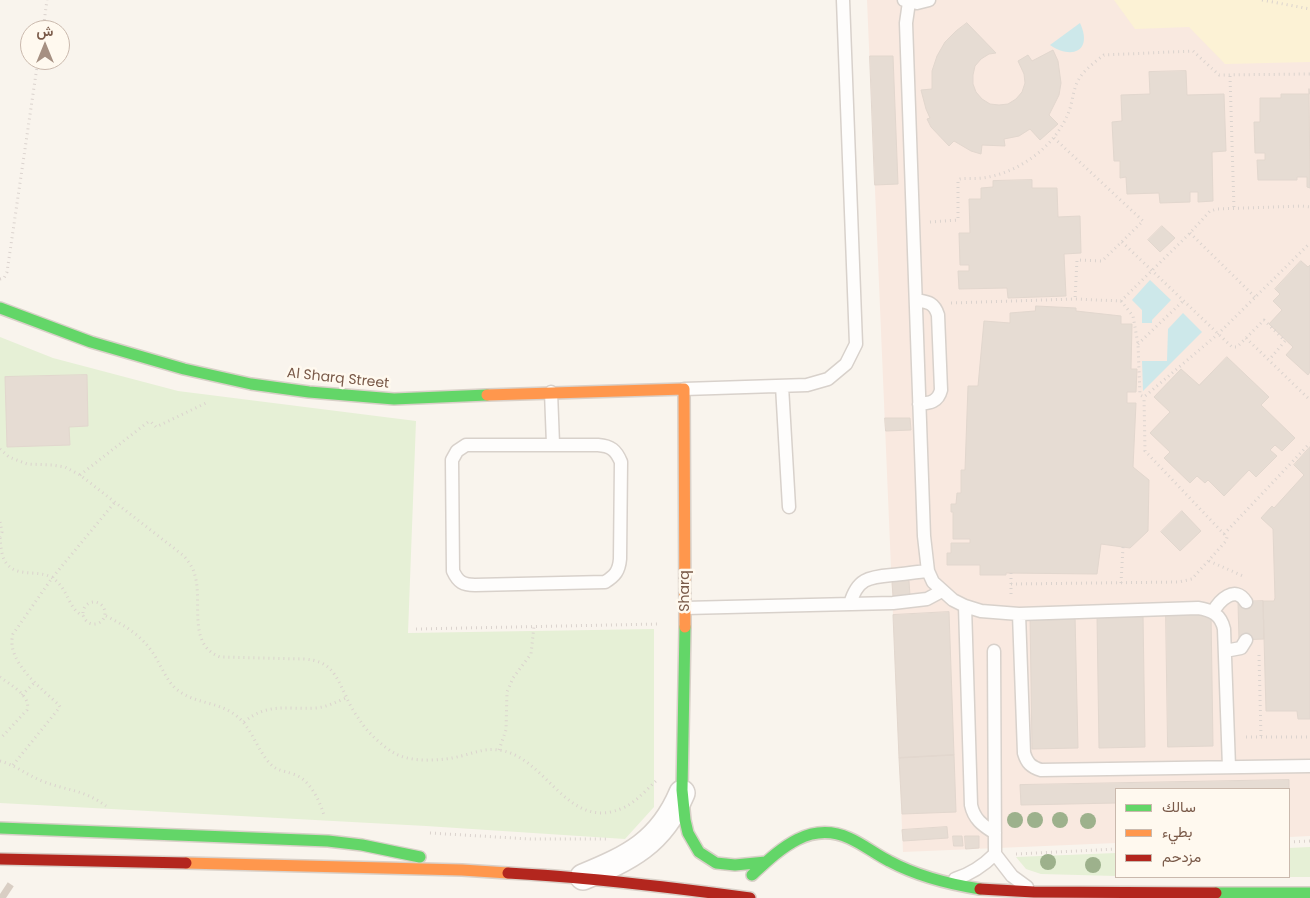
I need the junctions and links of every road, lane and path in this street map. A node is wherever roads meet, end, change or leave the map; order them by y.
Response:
1 (47, 0) edge
2 (843, 0) edge
3 (929, 0) edge
4 (1262, 0) edge
5 (907, 1) edge
6 (1310, 10) edge
7 (44, 20) edge
8 (37, 70) edge
9 (1310, 74) edge
10 (1230, 76) junction
11 (1054, 138) junction
12 (1310, 207) edge
13 (1234, 208) junction
14 (913, 222) junction
15 (1190, 233) junction
16 (1122, 242) junction
17 (1310, 242) edge
18 (1152, 270) junction
19 (0, 279) edge
20 (1255, 297) junction
21 (916, 300) junction
22 (1075, 300) junction
23 (1121, 301) junction
24 (1183, 301) junction
25 (932, 304) junction
26 (0, 308) edge
27 (1218, 334) junction
28 (1246, 338) junction
29 (1138, 344) junction
30 (1269, 360) junction
31 (782, 386) junction
32 (684, 389) junction
33 (551, 392) junction
34 (1144, 397) junction
35 (1310, 400) edge
36 (206, 403) dead end
37 (919, 404) junction
38 (1310, 443) edge
39 (553, 444) junction
40 (0, 449) edge
41 (80, 475) junction
42 (115, 502) junction
43 (789, 507) dead end
44 (0, 522) edge
45 (1224, 534) junction
46 (0, 538) edge
47 (1123, 547) dead end
48 (1, 556) edge
49 (928, 571) junction
50 (52, 578) junction
51 (1121, 583) junction
52 (1011, 584) dead end
53 (942, 591) junction
54 (1246, 602) dead end
55 (850, 604) junction
56 (965, 606) junction
57 (685, 608) junction
58 (1213, 612) junction
59 (1019, 614) junction
60 (83, 616) junction
61 (106, 616) junction
62 (685, 623) junction
63 (534, 626) junction
64 (416, 629) dead end
65 (1246, 640) dead end
66 (1259, 649) dead end
67 (994, 651) dead end
68 (1225, 651) junction
69 (0, 677) edge
70 (34, 683) junction
71 (22, 695) junction
72 (346, 698) junction
73 (244, 722) junction
74 (1310, 736) edge
75 (1261, 737) junction
76 (1228, 738) junction
77 (0, 739) edge
78 (499, 750) junction
79 (0, 761) edge
80 (13, 765) junction
81 (1310, 766) edge
82 (1229, 767) junction
83 (682, 783) junction
84 (0, 828) edge
85 (129, 833) junction
86 (995, 833) junction
87 (328, 840) junction
88 (1310, 841) edge
89 (1290, 842) edge
90 (1115, 849) edge
91 (995, 854) junction
92 (0, 858) edge
93 (766, 862) junction
94 (462, 870) junction
95 (583, 877) junction
96 (942, 882) junction
97 (1035, 891) junction
98 (1310, 893) edge
99 (731, 895) junction
100 (750, 898) edge

1 - 7 path
2 - 31 lane
3 - 5 lane
4 - 6 path
5 - 14 lane
8 - 19 path
9 - 10 path
10 - 11 path
10 - 13 path
11 - 14 path
11 - 16 path
12 - 13 path
13 - 15 path
14 - 21 lane
15 - 18 path
15 - 20 path
16 - 18 path
16 - 22 path
17 - 20 path
18 - 23 path
18 - 24 path
20 - 27 path
21 - 25 lane
21 - 37 lane
22 - 23 path
22 - 25 path
23 - 29 path
24 - 27 path
24 - 29 path
25 - 37 lane
26 - 33 main road, Al Sharq Street
27 - 28 path
27 - 34 path
28 - 30 path
28 - 30 path
29 - 34 path
30 - 35 path
31 - 32 lane
31 - 43 lane
32 - 33 main road, Al Sharq Street
32 - 57 main road, Sharq
33 - 39 lane
34 - 45 path
36 - 41 path
37 - 49 lane
38 - 45 path
39 - 39 lane
40 - 41 path
41 - 42 path
42 - 50 path
42 - 72 path
44 - 46 path
45 - 51 path
46 - 48 path
47 - 51 path
48 - 50 path
49 - 53 lane
49 - 55 lane
50 - 60 path
50 - 70 path
51 - 52 path
53 - 55 lane
53 - 56 lane
54 - 58 lane
55 - 57 lane
56 - 59 lane
56 - 86 lane
57 - 62 main road, Sharq
58 - 59 lane
58 - 68 lane
59 - 82 lane
60 - 61 path
60 - 61 path
61 - 73 path
62 - 63 path
62 - 83 main road, Sharq
63 - 64 path
63 - 78 path
65 - 68 lane
66 - 75 path
67 - 86 lane
68 - 76 lane
69 - 71 path
70 - 71 path
70 - 80 path
71 - 77 path
72 - 73 path
72 - 78 path
73 - 87 path
74 - 75 path
75 - 76 path
76 - 82 lane
78 - 83 path
79 - 80 path
80 - 85 path
81 - 82 lane
83 - 93 main road, Sharq
83 - 95 street, Sharq
84 - 85 main road
85 - 87 main road
86 - 91 lane
87 - 94 main road
88 - 89 path
90 - 91 path
91 - 96 lane
91 - 97 lane
92 - 94 main road
93 - 96 main road
93 - 99 main road
94 - 95 main road
95 - 99 main road
96 - 97 main road
97 - 98 main road
99 - 100 main road

